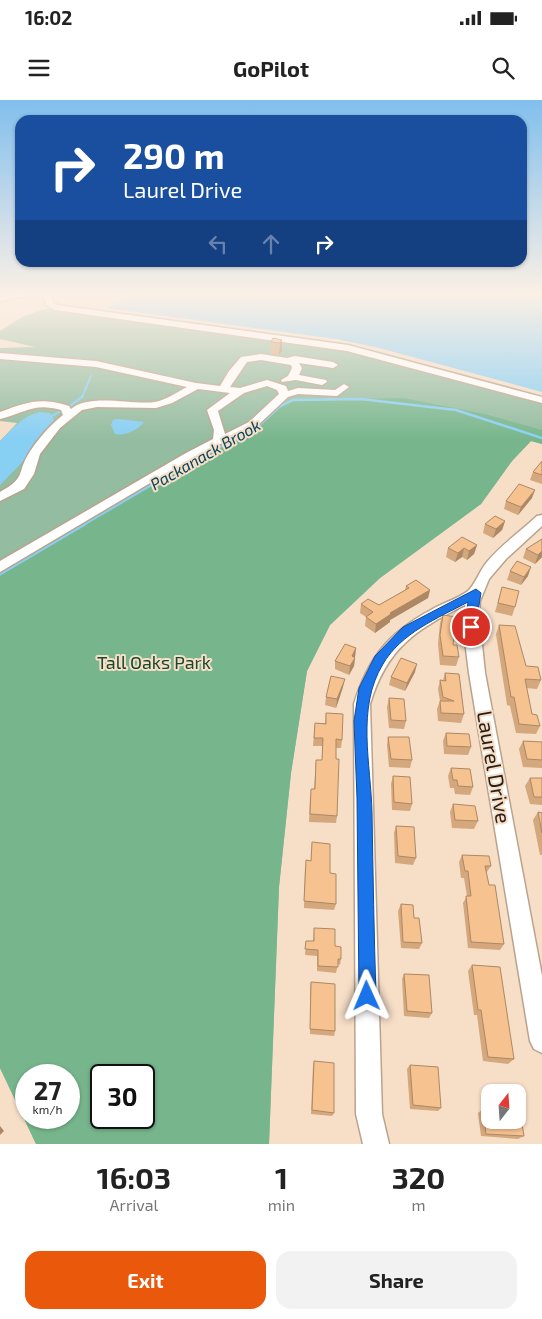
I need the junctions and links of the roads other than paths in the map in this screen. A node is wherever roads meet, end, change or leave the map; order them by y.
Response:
1 (310, 343) edge
2 (0, 356) edge
3 (291, 362) junction
4 (333, 365) dead end
5 (113, 367) junction
6 (85, 373) dead end
7 (293, 376) junction
8 (322, 382) dead end
9 (196, 386) junction
10 (344, 387) dead end
11 (223, 390) junction
12 (282, 390) junction
13 (240, 391) junction
14 (542, 400) edge
15 (66, 411) junction
16 (0, 416) edge
17 (218, 440) junction
18 (0, 497) edge
19 (542, 519) edge
20 (0, 567) edge
21 (476, 593) junction
22 (542, 1041) edge
23 (376, 1144) edge

1 - 14 street
2 - 5 street
3 - 4 street
3 - 7 street
3 - 11 street
5 - 6 street
5 - 9 street
7 - 8 street
7 - 12 street
9 - 11 street
9 - 15 street
10 - 12 street
11 - 13 street
12 - 13 street
12 - 17 street
13 - 17 street
15 - 16 street
15 - 18 street
17 - 20 street
19 - 21 street, Laurel Drive
21 - 22 street, Laurel Drive
21 - 23 street

